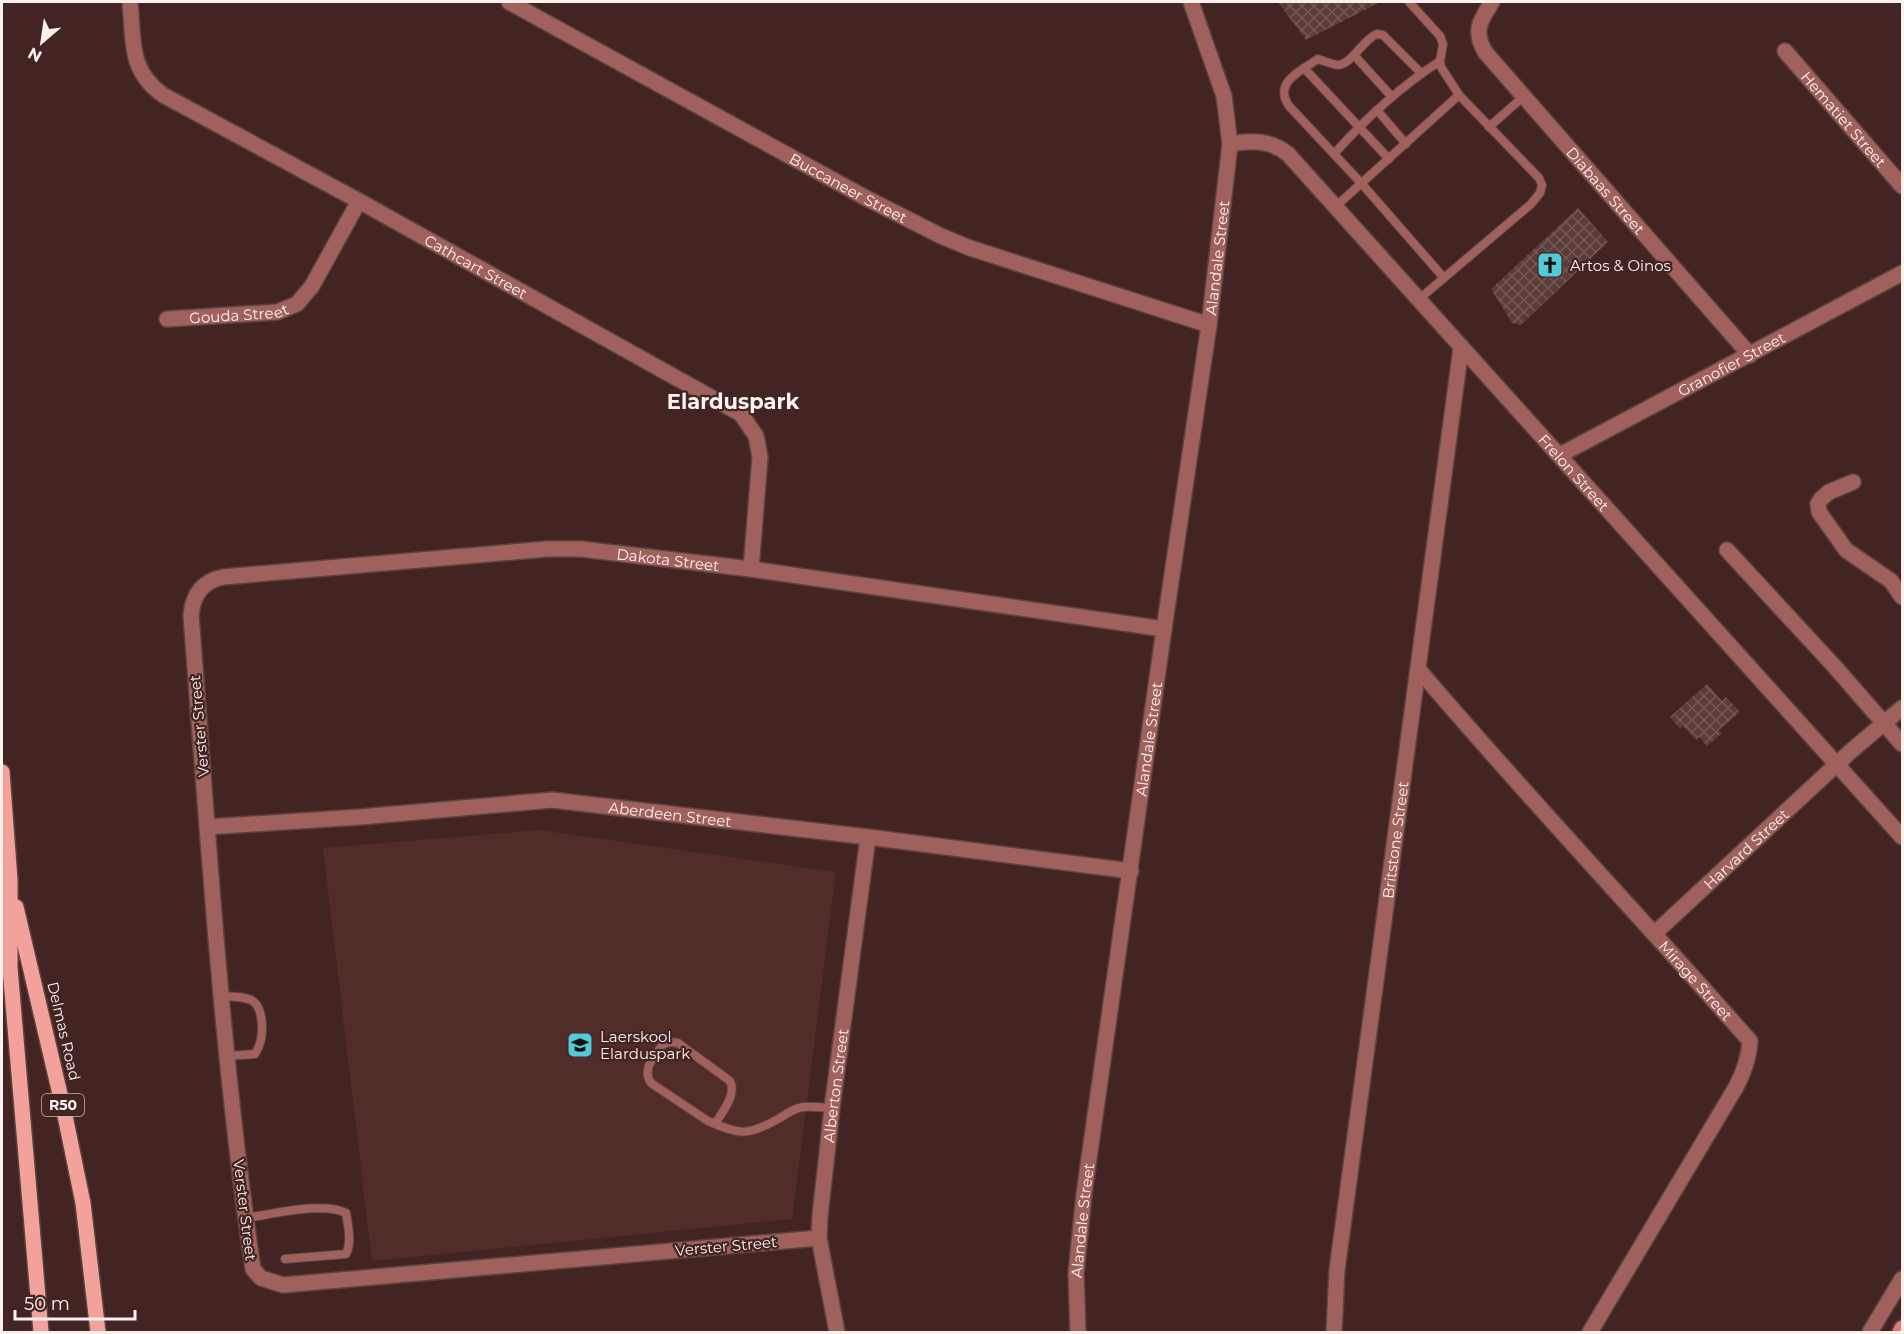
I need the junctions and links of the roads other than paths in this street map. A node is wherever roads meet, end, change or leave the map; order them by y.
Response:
1 (130, 2) edge
2 (509, 2) edge
3 (1191, 2) edge
4 (1409, 2) edge
5 (1492, 2) edge
6 (1785, 51) dead end
7 (1354, 54) junction
8 (1440, 61) junction
9 (1304, 68) junction
10 (1421, 73) junction
11 (1459, 95) junction
12 (1524, 96) junction
13 (1392, 97) junction
14 (1377, 110) junction
15 (1359, 127) junction
16 (1490, 127) junction
17 (1230, 144) junction
18 (1406, 144) junction
19 (1334, 154) junction
20 (1389, 159) junction
21 (1362, 184) junction
22 (1902, 186) edge
23 (359, 201) junction
24 (1335, 207) junction
25 (1902, 273) edge
26 (1444, 278) junction
27 (1418, 300) junction
28 (166, 319) dead end
29 (1209, 325) junction
30 (1461, 348) junction
31 (1750, 355) junction
32 (1560, 455) junction
33 (1853, 482) dead end
34 (1727, 550) dead end
35 (751, 569) junction
36 (1902, 597) edge
37 (190, 615) joint
38 (1164, 629) junction
39 (1419, 670) junction
40 (1902, 708) edge
41 (1883, 723) junction
42 (1902, 744) edge
43 (1837, 764) junction
44 (2, 772) edge
45 (207, 827) junction
46 (868, 837) junction
47 (1902, 837) edge
48 (1131, 871) junction
49 (10, 880) junction
50 (1655, 933) junction
51 (222, 996) junction
52 (227, 1056) junction
53 (832, 1108) junction
54 (715, 1124) junction
55 (245, 1218) junction
56 (819, 1238) junction
57 (285, 1259) dead end
58 (1902, 1279) edge
59 (1902, 1328) edge
60 (41, 1332) edge
61 (98, 1332) edge
62 (837, 1332) edge
63 (1078, 1332) edge
64 (1334, 1332) edge
65 (1590, 1332) edge
66 (1870, 1332) edge
67 (1900, 1332) edge

1 - 23 street, Cathcart Street
2 - 29 street, Buccaneer Street
3 - 17 street, Alandale Street
4 - 8 lane
5 - 12 street, Diabaas Street
6 - 22 street, Hematiet Street
7 - 9 lane
7 - 10 lane
7 - 13 lane
8 - 10 lane
8 - 11 lane
9 - 15 lane
9 - 19 lane
10 - 13 lane
11 - 16 lane
11 - 18 lane
12 - 16 lane
12 - 31 street, Diabaas Street
13 - 14 lane
14 - 15 lane
14 - 18 lane
15 - 19 lane
15 - 20 lane
16 - 26 lane
17 - 24 street, Frelon Street
17 - 29 street, Alandale Street
18 - 20 lane
19 - 21 lane
20 - 21 lane
21 - 24 lane
21 - 26 lane
23 - 28 street, Gouda Street
23 - 35 street, Cathcart Street
24 - 27 street, Frelon Street
25 - 31 street, Granofier Street
26 - 27 lane
27 - 30 street, Frelon Street
29 - 38 street, Alandale Street
30 - 32 street, Frelon Street
30 - 39 street, Britstone Street
31 - 32 street, Granofier Street
32 - 43 street, Frelon Street
33 - 36 street
34 - 41 street
35 - 37 street, Dakota Street
35 - 38 street, Dakota Street
37 - 45 street, Verster Street
38 - 48 street, Alandale Street
39 - 50 street, Mirage Street
39 - 64 street, Britstone Street
40 - 41 street, Harvard Street
41 - 42 street
41 - 43 street, Harvard Street
43 - 47 street, Frelon Street
43 - 50 street, Harvard Street
44 - 49 main road, Delmas Road / R50
45 - 46 street, Aberdeen Street
45 - 51 street, Verster Street
46 - 48 street, Aberdeen Street
46 - 53 street, Alberton Street
48 - 63 street, Alandale Street
49 - 60 main road, Delmas Road / R50
49 - 61 main road, Delmas Road / R50
50 - 65 street, Mirage Street
51 - 52 street, Verster Street
51 - 52 lane
52 - 55 street, Verster Street
53 - 54 lane
53 - 56 street, Alberton Street
54 - 54 lane
55 - 56 street, Verster Street
55 - 57 lane
56 - 62 street, Alberton Street
58 - 66 street
59 - 67 main road

